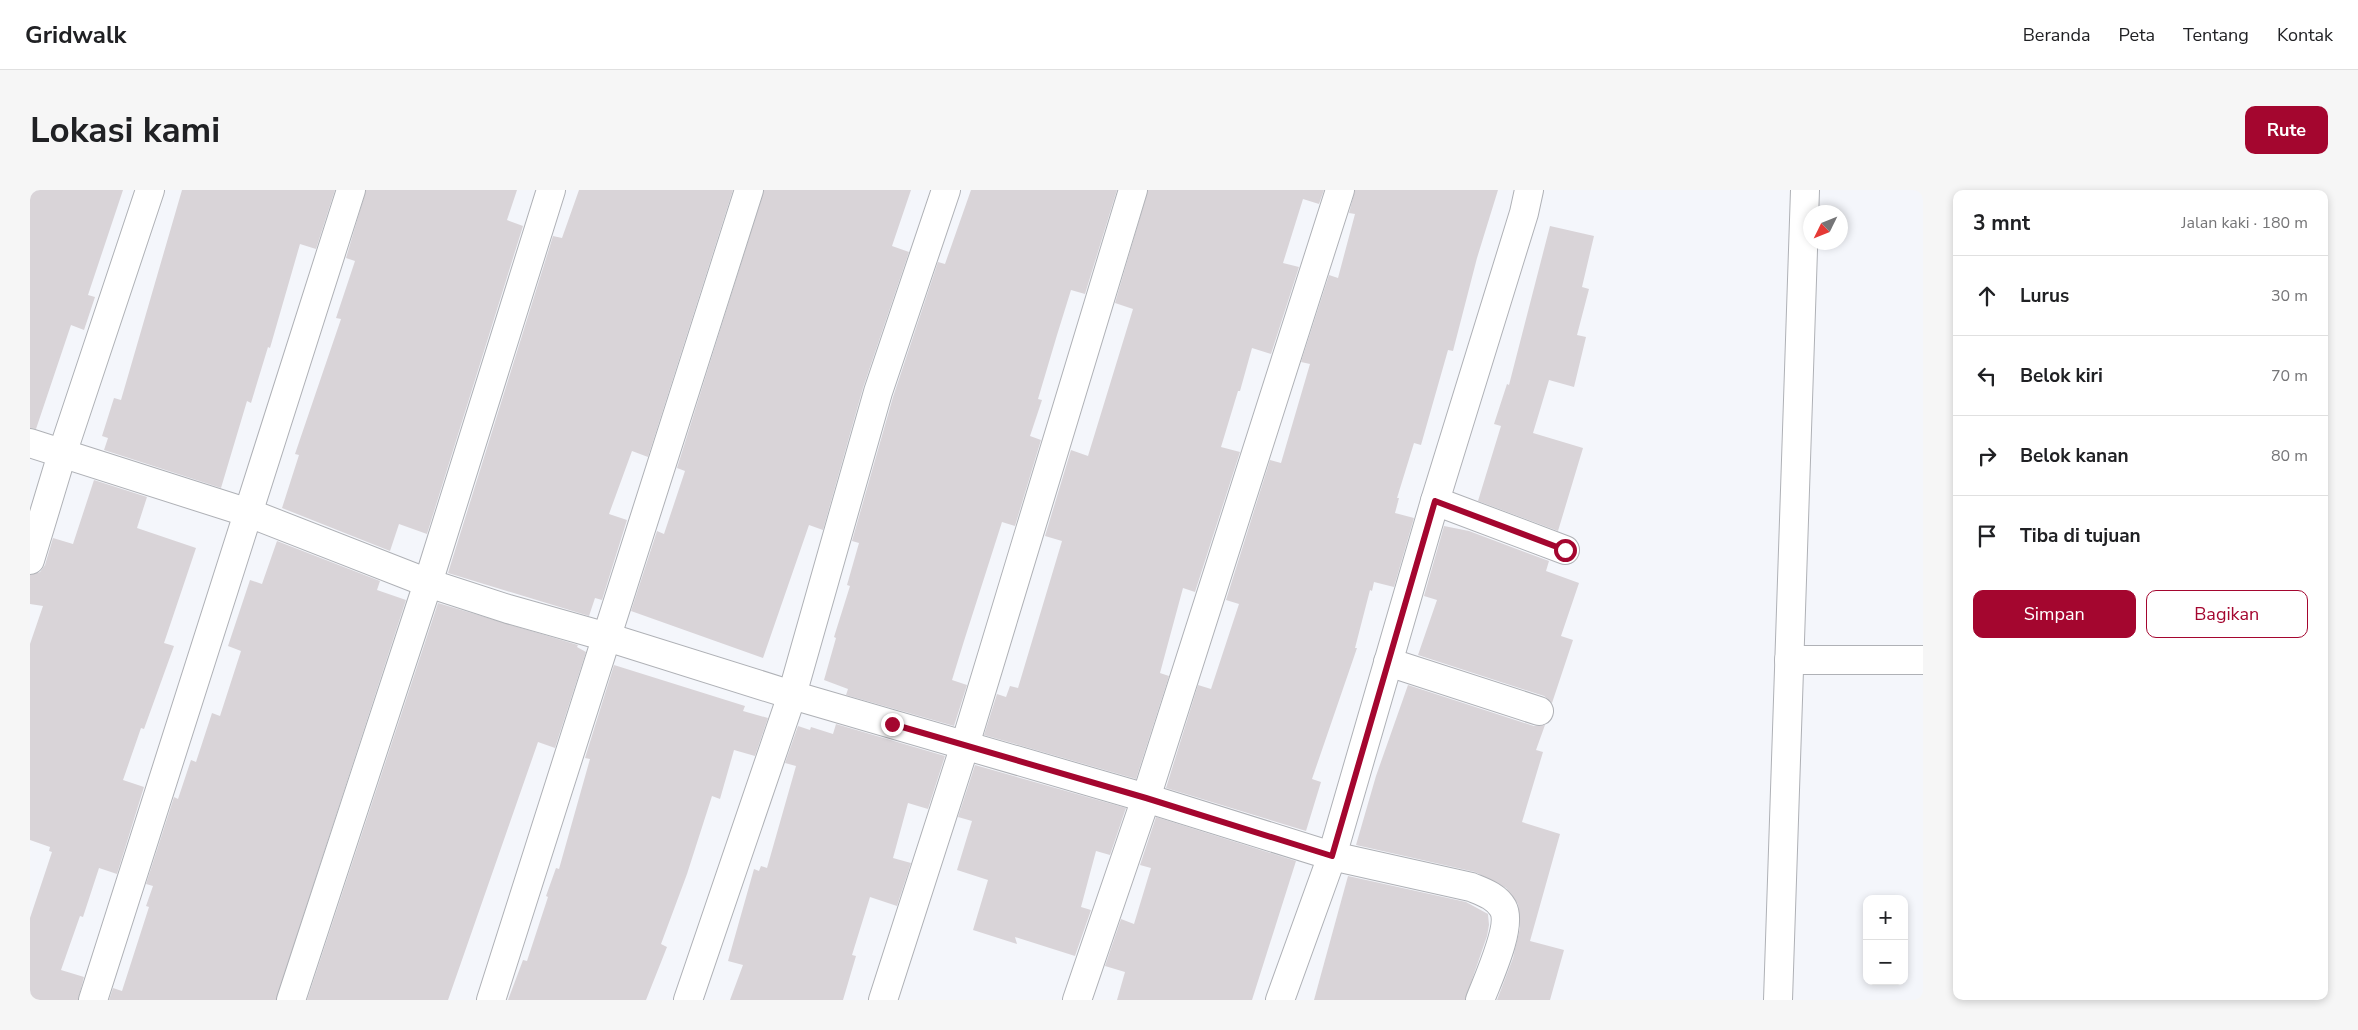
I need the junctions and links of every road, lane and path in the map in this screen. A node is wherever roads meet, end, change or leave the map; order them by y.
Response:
1 (150, 190) edge
2 (351, 190) edge
3 (551, 190) edge
4 (749, 190) edge
5 (946, 190) edge
6 (1133, 190) edge
7 (1340, 190) edge
8 (1529, 190) edge
9 (1805, 190) edge
10 (30, 443) edge
11 (62, 454) junction
12 (1435, 501) junction
13 (249, 513) junction
14 (1565, 550) dead end
15 (30, 560) edge
16 (428, 584) junction
17 (606, 637) junction
18 (1789, 660) junction
19 (1923, 660) edge
20 (1388, 662) junction
21 (792, 695) junction
22 (1539, 711) dead end
23 (966, 745) junction
24 (1146, 798) junction
25 (1332, 856) junction
26 (93, 1000) edge
27 (291, 1000) edge
28 (491, 1000) edge
29 (688, 1000) edge
30 (883, 1000) edge
31 (1077, 1000) edge
32 (1280, 1000) edge
33 (1480, 1000) edge
34 (1778, 1000) edge

1 - 11 street
2 - 13 street
3 - 16 street
4 - 17 street
5 - 21 street
6 - 23 street
7 - 24 street
8 - 12 street
9 - 18 street
10 - 11 street
11 - 13 street
11 - 15 street
12 - 14 street
12 - 20 street
13 - 16 street
13 - 26 street
16 - 17 street
16 - 27 street
17 - 21 street
17 - 28 street
18 - 19 street
18 - 34 street
20 - 22 street
20 - 25 street
21 - 23 street
21 - 29 street
23 - 24 street
23 - 30 street
24 - 25 street
24 - 31 street
25 - 32 street
25 - 33 street

